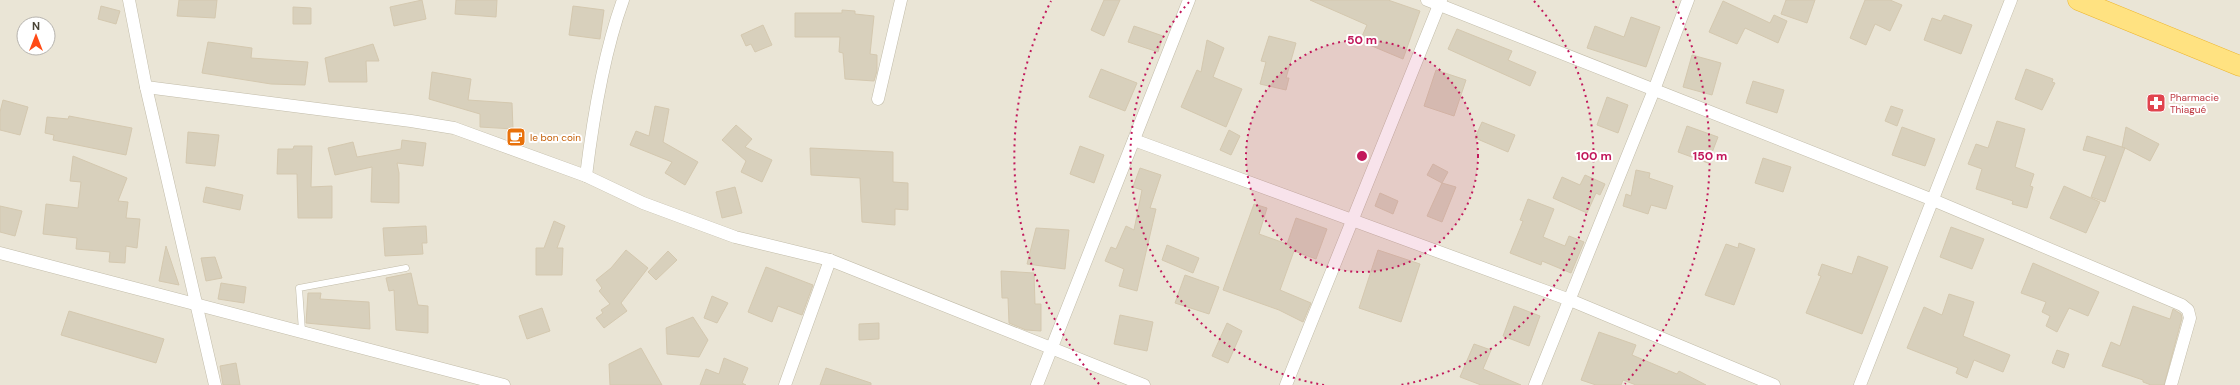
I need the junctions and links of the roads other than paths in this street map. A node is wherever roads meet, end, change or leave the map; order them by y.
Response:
1 (129, 0) edge
2 (624, 0) edge
3 (901, 0) edge
4 (1189, 0) edge
5 (1427, 0) edge
6 (1688, 0) edge
7 (2011, 0) edge
8 (2078, 0) edge
9 (1440, 3) edge
10 (2240, 66) edge
11 (146, 87) junction
12 (1654, 90) junction
13 (878, 99) dead end
14 (1134, 140) junction
15 (586, 176) junction
16 (1933, 200) junction
17 (1353, 220) junction
18 (0, 253) edge
19 (830, 260) junction
20 (406, 268) dead end
21 (1570, 300) junction
22 (196, 303) junction
23 (302, 331) junction
24 (1051, 348) junction
25 (215, 385) edge
26 (504, 385) edge
27 (785, 385) edge
28 (1037, 385) edge
29 (1144, 385) edge
30 (1286, 385) edge
31 (1535, 385) edge
32 (1774, 385) edge
33 (1860, 385) edge
34 (2171, 385) edge

1 - 11 street
2 - 15 street
3 - 13 street
4 - 14 street
5 - 9 street
6 - 12 street
7 - 16 street
8 - 10 highway
9 - 12 street
9 - 17 street
11 - 15 street
11 - 22 street
12 - 16 street
12 - 21 street
14 - 17 street
14 - 24 street
15 - 19 street
16 - 33 street
16 - 34 street
17 - 21 street
17 - 30 street
18 - 22 street
19 - 24 street
19 - 27 street
20 - 23 lane
21 - 31 street
21 - 32 street
22 - 23 street
22 - 25 street
23 - 26 street
24 - 28 street
24 - 29 street

